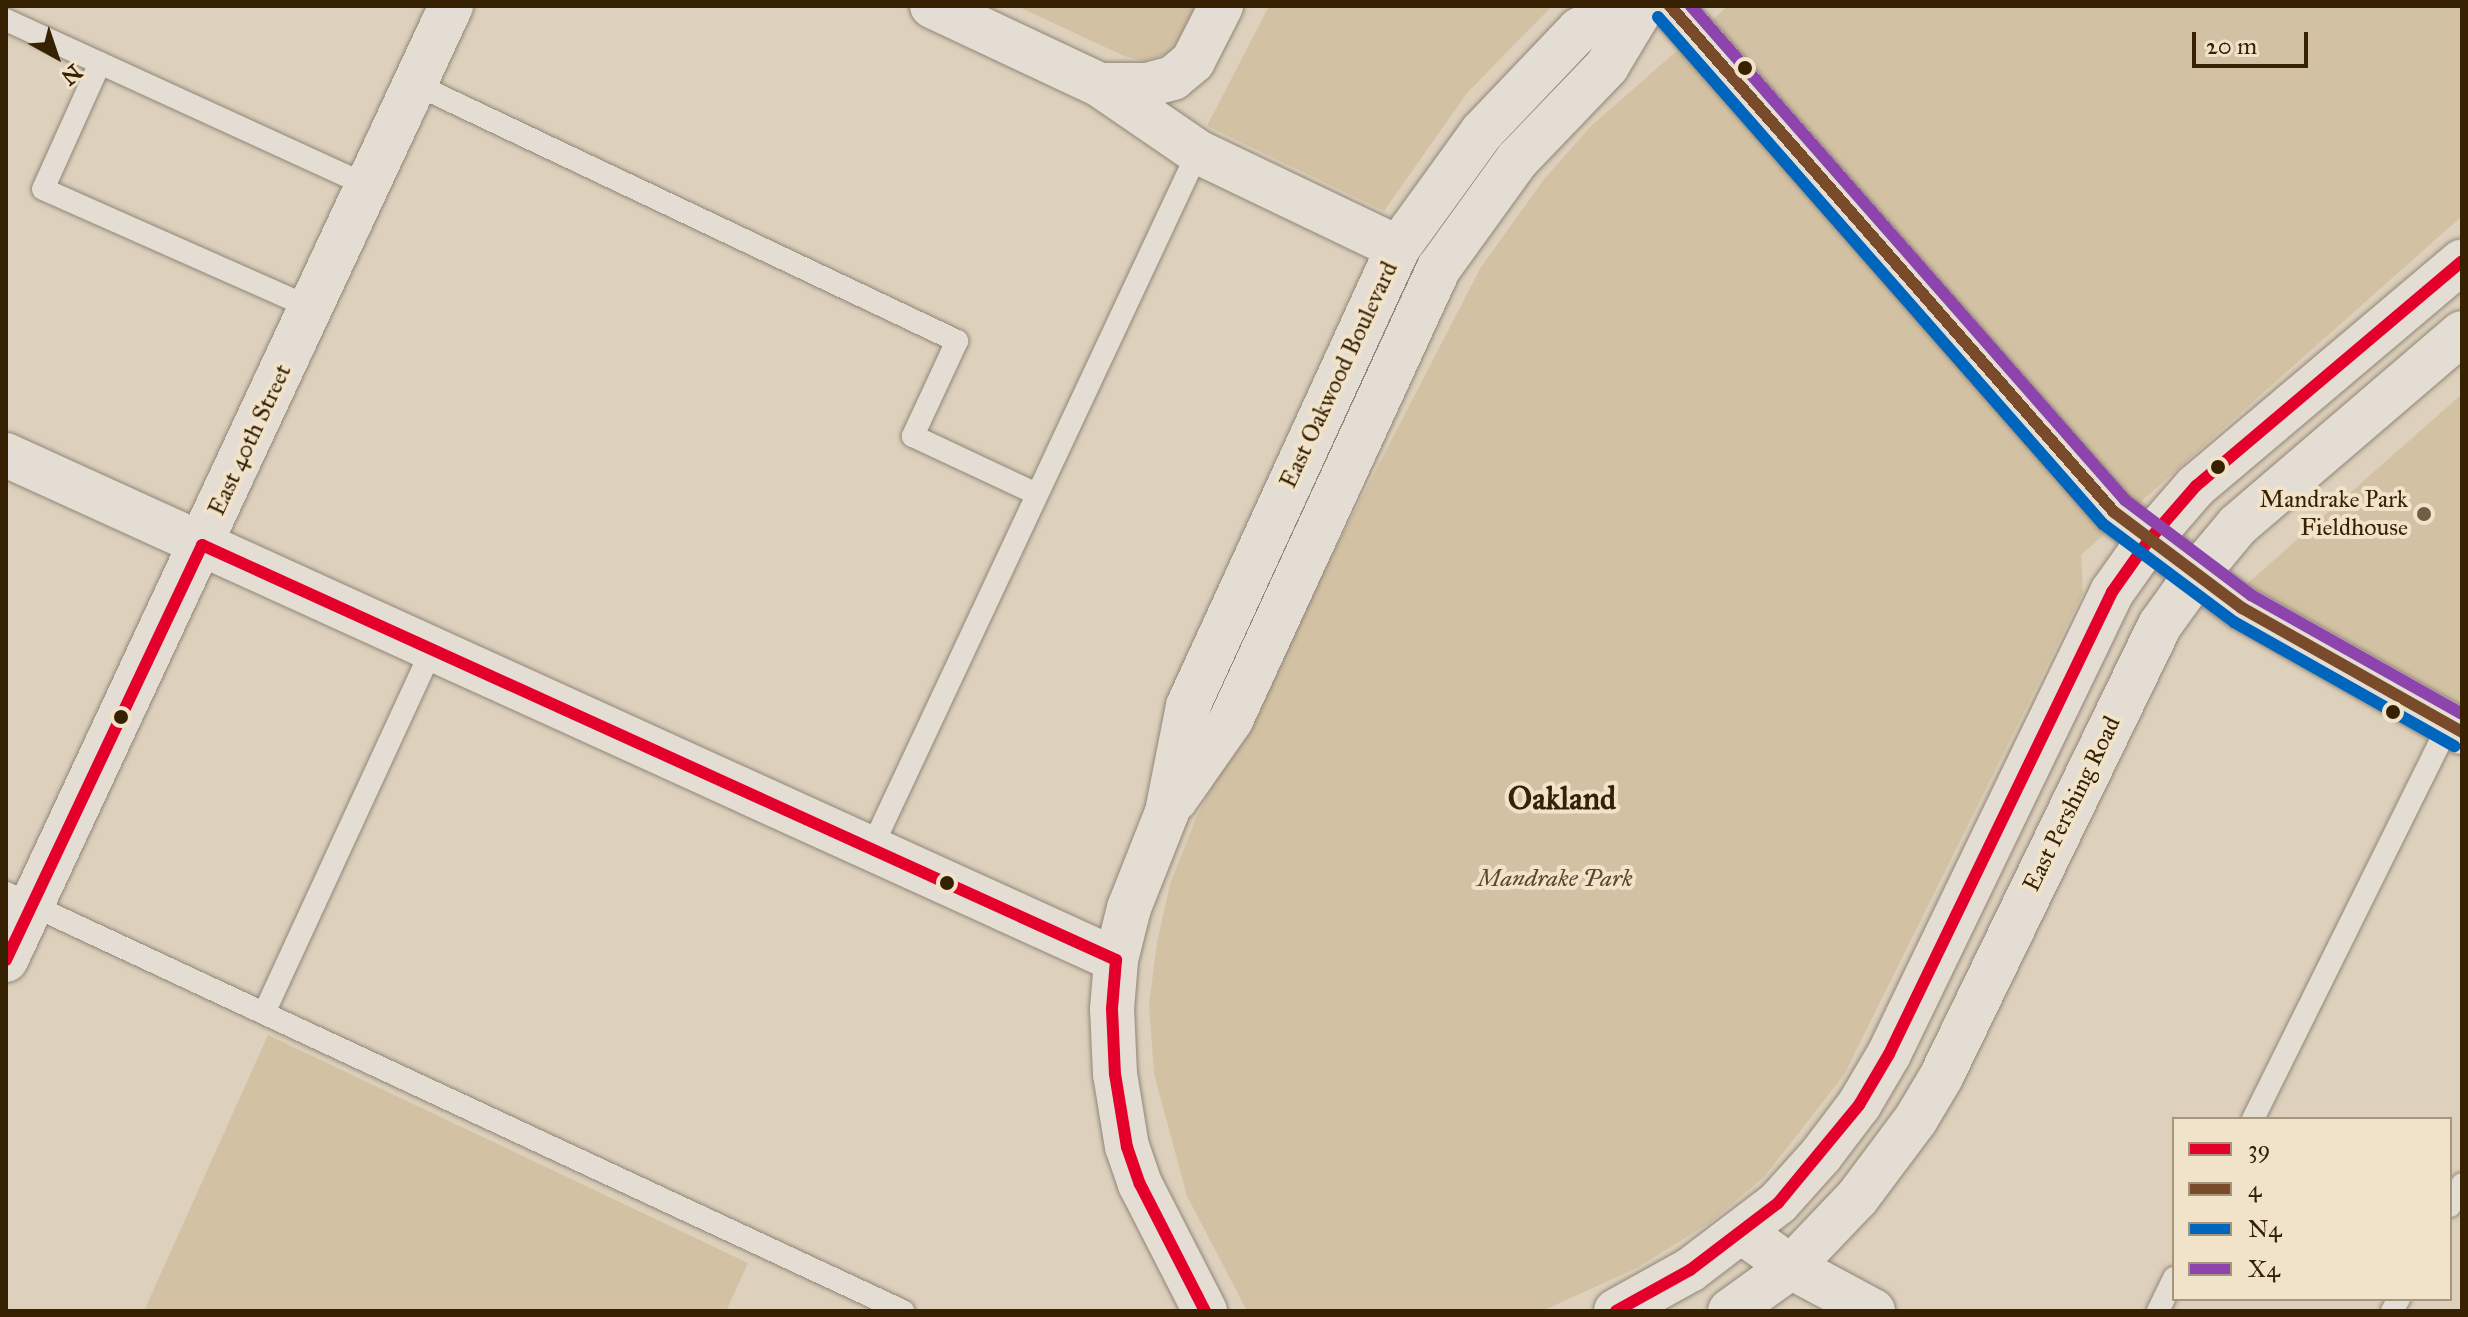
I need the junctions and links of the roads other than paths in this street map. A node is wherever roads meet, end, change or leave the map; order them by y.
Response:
1 (451, 6) edge
2 (932, 6) edge
3 (1221, 6) edge
4 (1621, 6) edge
5 (1643, 6) edge
6 (1670, 6) edge
7 (6, 20) edge
8 (100, 63) junction
9 (415, 84) junction
10 (1100, 85) junction
11 (1198, 152) junction
12 (368, 186) junction
13 (1398, 248) junction
14 (2462, 261) edge
15 (311, 308) junction
16 (2462, 333) edge
17 (6, 455) edge
18 (1037, 494) junction
19 (2149, 540) junction
20 (202, 545) junction
21 (2196, 575) junction
22 (432, 650) junction
23 (2455, 728) edge
24 (1167, 812) junction
25 (871, 849) junction
26 (19, 899) edge
27 (6, 960) edge
28 (1116, 960) junction
29 (264, 1013) junction
30 (2254, 1117) edge
31 (2462, 1184) edge
32 (2452, 1202) edge
33 (1742, 1232) junction
34 (1791, 1267) junction
35 (2172, 1282) edge
36 (1629, 1309) edge
37 (903, 1311) edge
38 (1205, 1311) edge
39 (1730, 1311) edge
40 (1873, 1311) edge
41 (2158, 1311) edge

1 - 9 street, East 40th Street
2 - 10 street
3 - 10 street
4 - 13 street, East Oakwood Boulevard
5 - 24 street, East Oakwood Boulevard
6 - 19 street
7 - 8 lane
8 - 12 lane
8 - 15 lane
9 - 12 street, East 40th Street
9 - 18 lane
10 - 11 street
11 - 13 street
11 - 18 lane
12 - 15 street, East 40th Street
13 - 24 street, East Oakwood Boulevard
14 - 19 street
15 - 20 street, East 40th Street
16 - 21 street, East Pershing Road
17 - 20 street
18 - 25 lane
19 - 21 street
19 - 33 street
20 - 22 street
20 - 26 street, East 40th Street
21 - 23 street
21 - 34 street, East Pershing Road
22 - 25 street
22 - 29 lane
23 - 30 lane
24 - 28 street, East Oakwood Boulevard
25 - 28 street
26 - 27 street, East 40th Street
26 - 29 lane
28 - 38 street, East Oakwood Boulevard
29 - 37 lane
31 - 32 lane
33 - 34 street
33 - 36 street
34 - 39 street, East Pershing Road
34 - 40 street
35 - 41 lane

